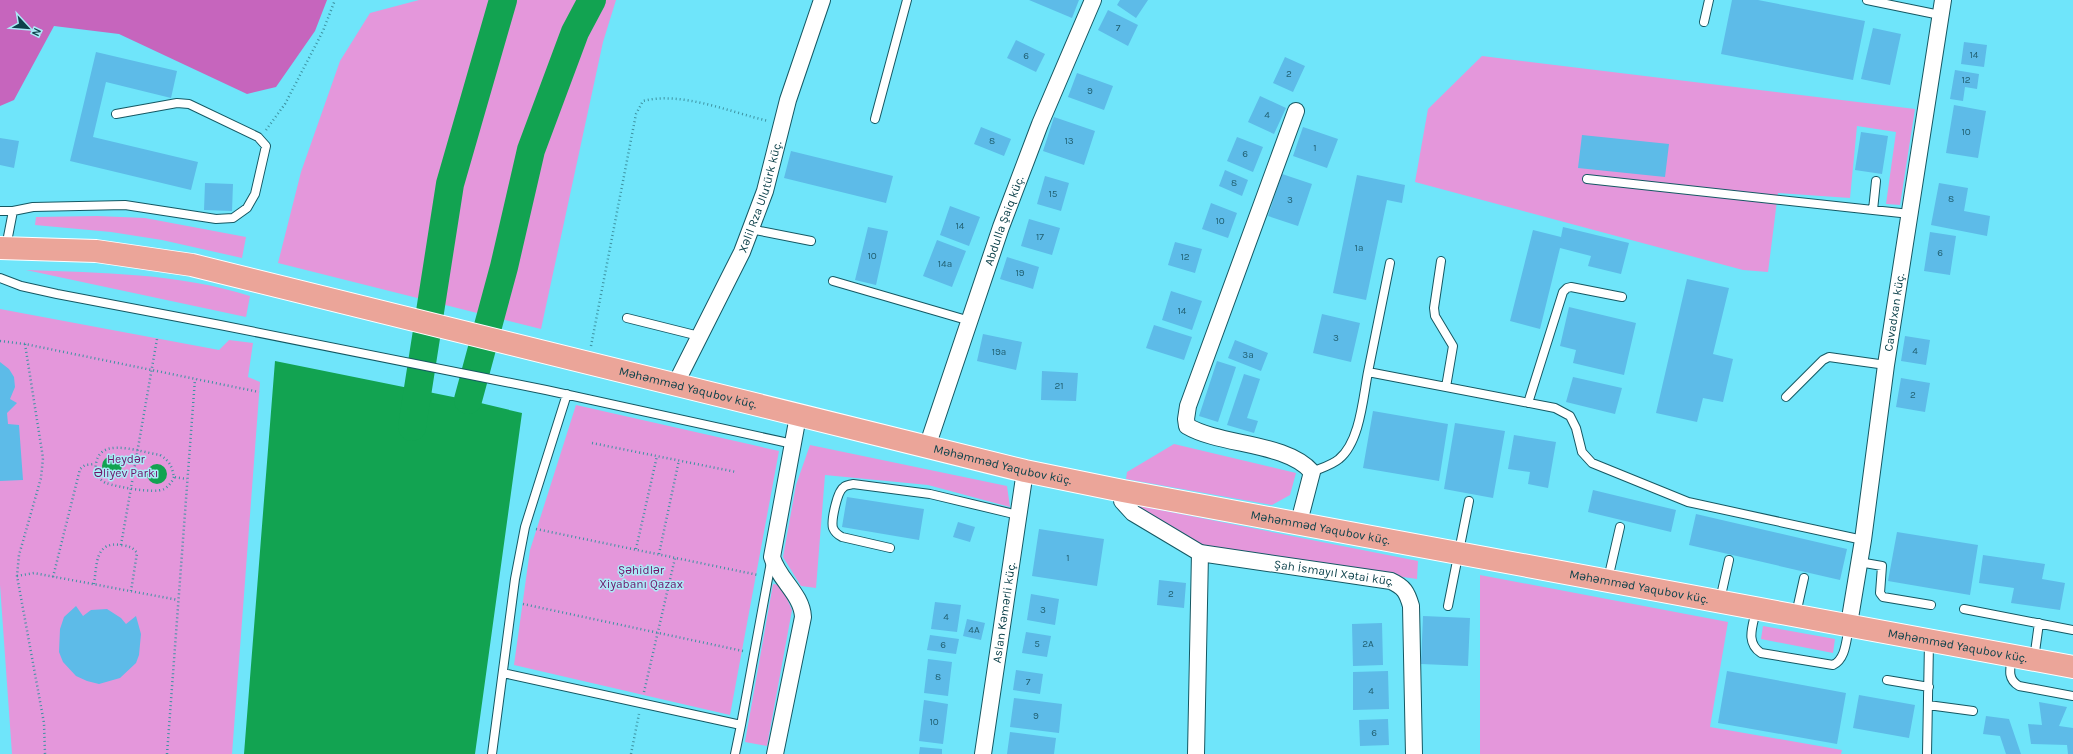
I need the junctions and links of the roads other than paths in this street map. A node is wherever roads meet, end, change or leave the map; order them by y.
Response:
1 (822, 0) edge
2 (907, 0) edge
3 (1094, 0) edge
4 (1709, 0) edge
5 (1866, 0) edge
6 (1941, 8) edge
7 (1704, 22) dead end
8 (1296, 111) dead end
9 (116, 114) dead end
10 (876, 119) dead end
11 (1587, 179) dead end
12 (1876, 181) dead end
13 (0, 210) edge
14 (1873, 210) junction
15 (13, 211) junction
16 (1910, 214) junction
17 (750, 229) junction
18 (811, 241) dead end
19 (3, 248) edge
20 (1442, 261) dead end
21 (1390, 263) dead end
22 (0, 278) edge
23 (833, 281) dead end
24 (1622, 297) dead end
25 (628, 318) dead end
26 (970, 321) junction
27 (700, 336) junction
28 (1886, 365) junction
29 (1368, 372) junction
30 (675, 385) junction
31 (1446, 387) junction
32 (567, 394) junction
33 (1786, 397) dead end
34 (1528, 403) junction
35 (798, 416) junction
36 (793, 444) junction
37 (927, 447) junction
38 (1025, 471) junction
39 (1312, 472) junction
40 (1123, 491) junction
41 (1469, 501) dead end
42 (1018, 515) junction
43 (1298, 522) junction
44 (1620, 527) dead end
45 (1863, 540) junction
46 (890, 548) dead end
47 (1459, 552) junction
48 (1200, 553) junction
49 (772, 557) junction
50 (1729, 560) dead end
51 (1859, 562) junction
52 (1804, 578) dead end
53 (1607, 580) junction
54 (1720, 600) junction
55 (1931, 605) dead end
56 (1448, 606) dead end
57 (1757, 607) junction
58 (1964, 609) dead end
59 (1796, 614) junction
60 (2038, 623) junction
61 (1849, 624) junction
62 (2073, 630) edge
63 (1930, 639) junction
64 (2012, 656) junction
65 (2034, 660) junction
66 (2073, 667) edge
67 (502, 673) junction
68 (1887, 680) dead end
69 (1929, 687) junction
70 (2073, 696) edge
71 (1928, 705) junction
72 (1973, 712) dead end
73 (741, 725) junction
74 (492, 754) edge
75 (735, 754) edge
76 (775, 754) edge
77 (982, 754) edge
78 (1196, 754) edge
79 (1414, 754) edge
80 (1927, 754) edge

1 - 17 street, Xəlil Rza Ulutürk küç.
2 - 10 lane
3 - 26 street, Abdulla Şaiq küç.
4 - 7 lane
5 - 6 lane
6 - 16 street, Cavadxan küç.
8 - 39 street
9 - 15 lane
11 - 14 lane
12 - 14 lane
13 - 15 lane
14 - 16 lane
15 - 19 lane
16 - 28 street, Cavadxan küç.
17 - 18 lane
17 - 27 street, Xəlil Rza Ulutürk küç.
19 - 30 main road, Məhəmməd Yaqubov küç.
20 - 31 lane
21 - 29 lane
22 - 32 lane
23 - 26 lane
24 - 34 lane
25 - 27 lane
26 - 37 street, Abdulla Şaiq küç.
27 - 30 street, Xəlil Rza Ulutürk küç.
28 - 33 lane
28 - 45 street, Cavadxan küç.
29 - 31 lane
29 - 39 lane
30 - 35 main road, Məhəmməd Yaqubov küç.
31 - 34 lane
32 - 36 lane
32 - 67 lane
34 - 45 lane
35 - 36 street
35 - 37 main road, Məhəmməd Yaqubov küç.
36 - 49 street
37 - 38 main road, Məhəmməd Yaqubov küç.
38 - 40 main road, Məhəmməd Yaqubov küç.
38 - 42 street, Aslan Kəmərli küç.
39 - 43 street
40 - 43 main road, Məhəmməd Yaqubov küç.
40 - 48 street, Şah İsmayıl Xətai küç.
41 - 47 lane
42 - 46 lane
42 - 77 street, Aslan Kəmərli küç.
43 - 47 main road, Məhəmməd Yaqubov küç.
44 - 53 lane
45 - 51 street, Cavadxan küç.
47 - 53 main road, Məhəmməd Yaqubov küç.
47 - 56 lane
48 - 78 street
48 - 79 street, Şah İsmayıl Xətai küç.
49 - 73 lane
49 - 76 street
50 - 54 lane
51 - 55 lane
51 - 61 street, Cavadxan küç.
52 - 59 lane
53 - 54 main road, Məhəmməd Yaqubov küç.
54 - 57 main road, Məhəmməd Yaqubov küç.
57 - 59 main road, Məhəmməd Yaqubov küç.
57 - 61 lane
58 - 60 lane
59 - 61 main road, Məhəmməd Yaqubov küç.
60 - 62 lane
60 - 65 lane
61 - 63 main road, Məhəmməd Yaqubov küç.
63 - 64 main road, Məhəmməd Yaqubov küç.
63 - 69 lane
64 - 65 main road, Məhəmməd Yaqubov küç.
64 - 70 lane
65 - 66 main road, Məhəmməd Yaqubov küç.
67 - 73 lane
67 - 74 lane
68 - 69 lane
69 - 71 lane
71 - 72 lane
71 - 80 lane
73 - 75 lane

